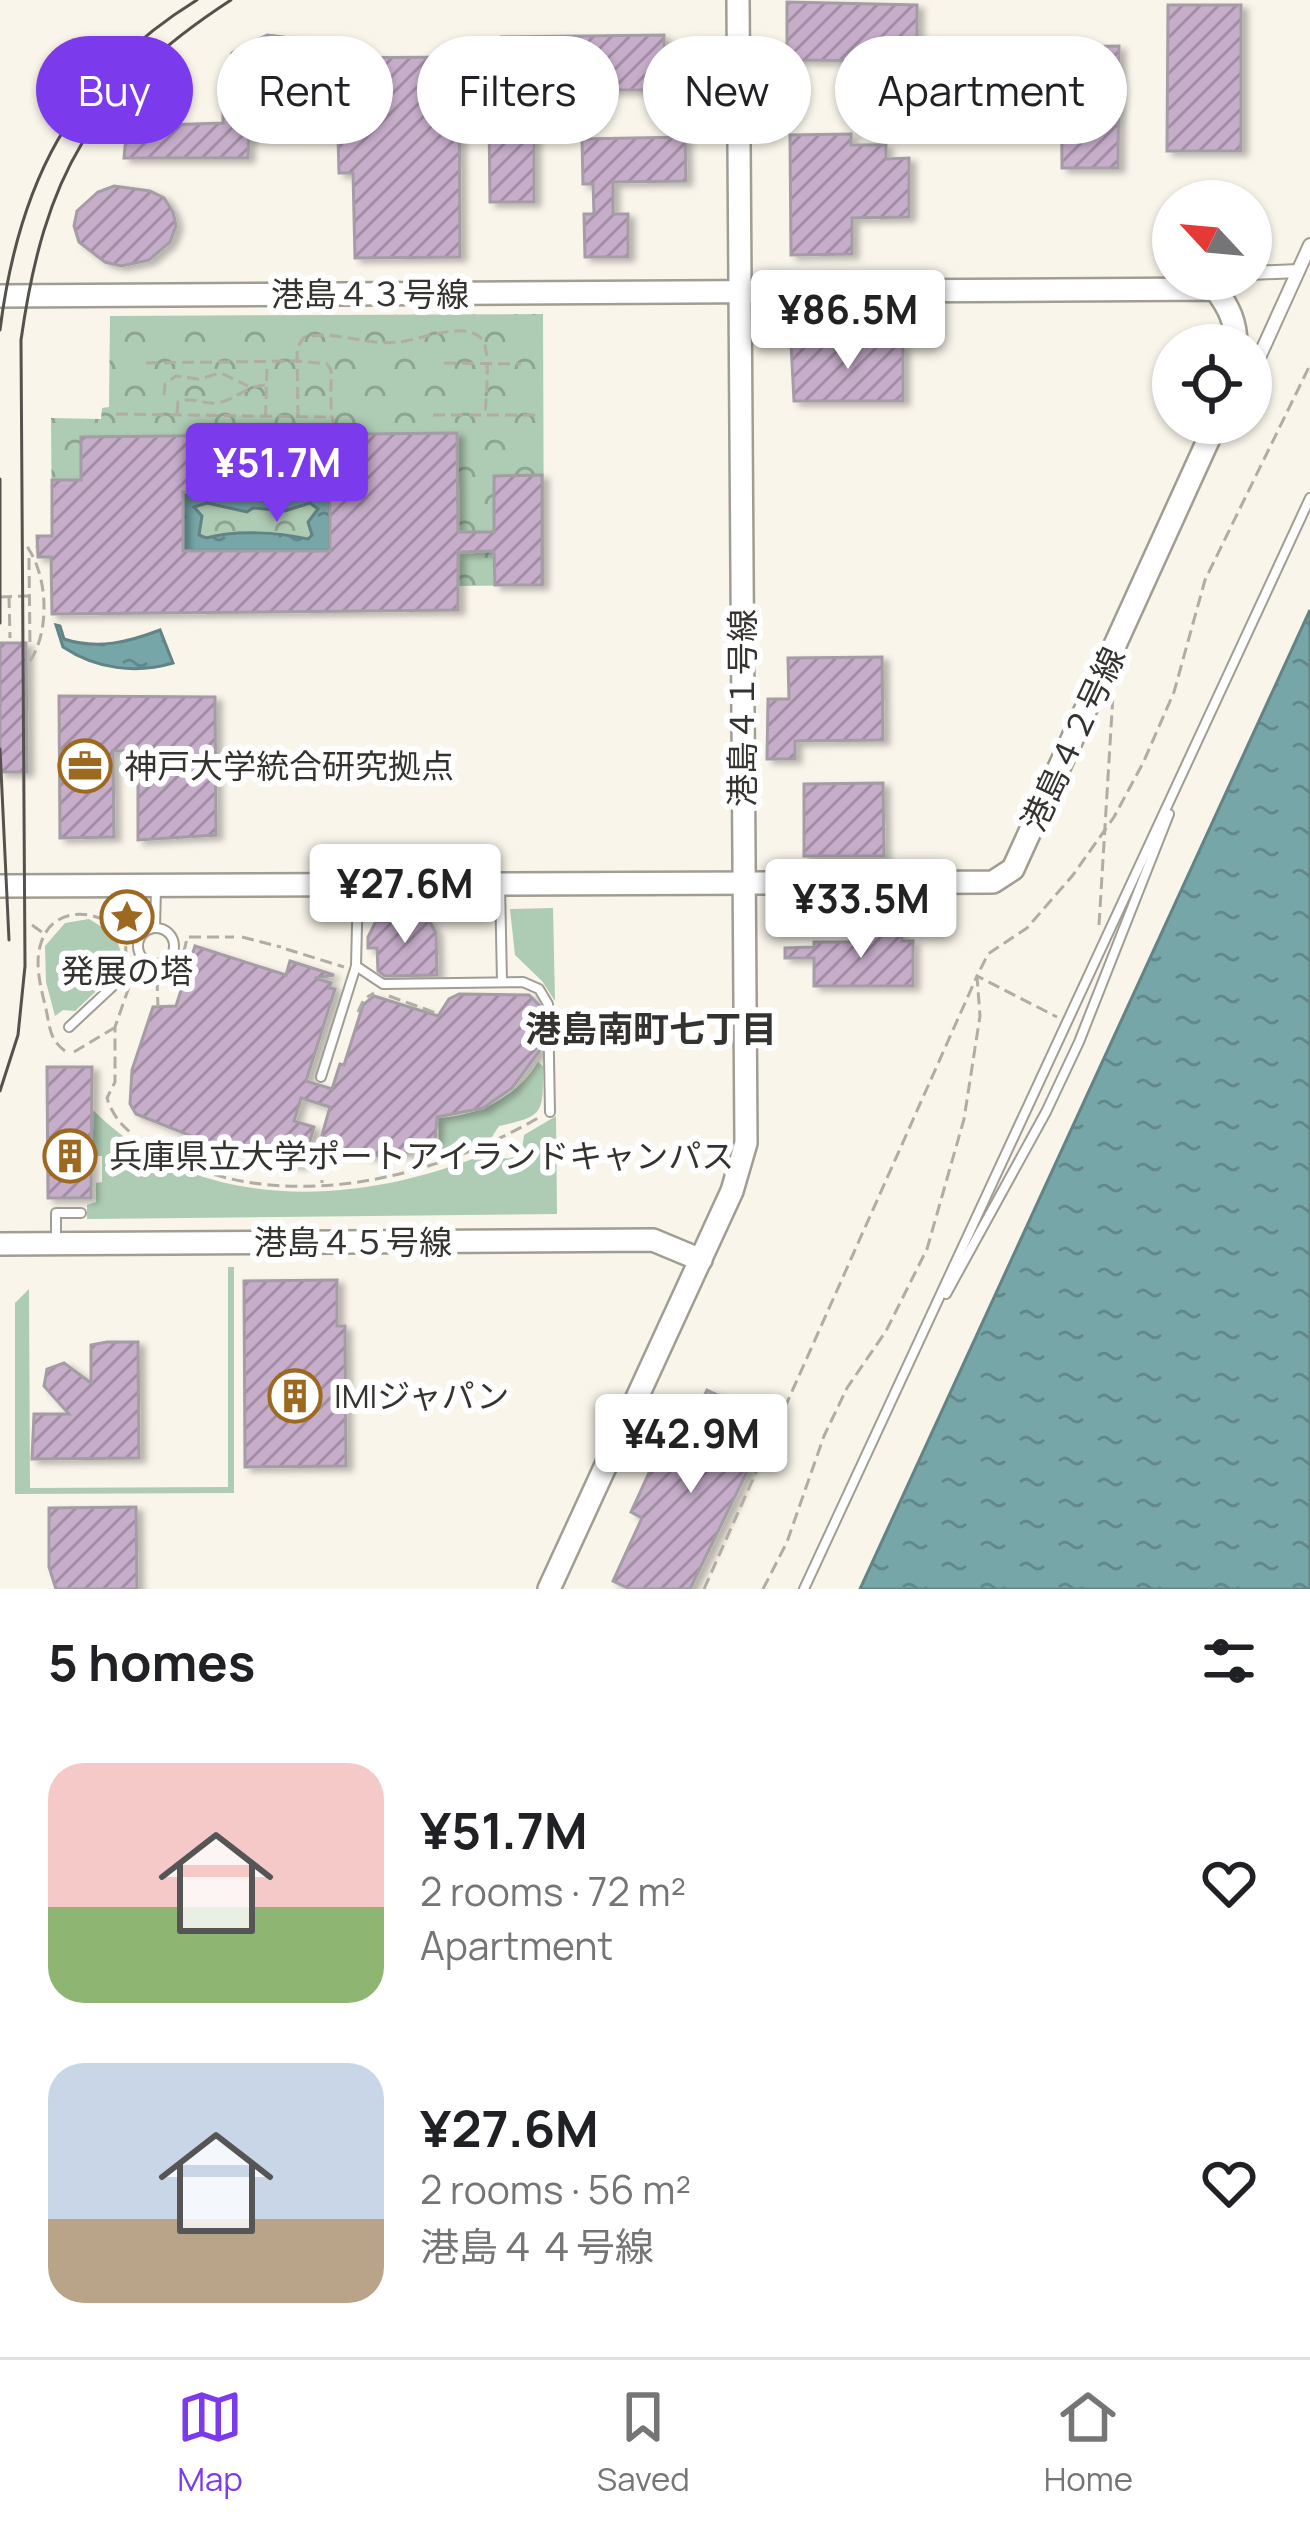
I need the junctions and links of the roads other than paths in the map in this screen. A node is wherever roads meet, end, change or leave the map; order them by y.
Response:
1 (738, 0) edge
2 (1310, 245) edge
3 (1298, 271) junction
4 (1272, 272) edge
5 (741, 292) junction
6 (0, 296) edge
7 (1234, 324) edge
8 (1272, 329) edge
9 (1206, 444) edge
10 (1310, 498) edge
11 (1182, 775) junction
12 (500, 883) junction
13 (358, 884) junction
14 (742, 884) junction
15 (156, 885) junction
16 (0, 886) edge
17 (155, 928) junction
18 (143, 958) junction
19 (355, 970) junction
20 (502, 982) junction
21 (70, 1027) dead end
22 (321, 1077) dead end
23 (550, 1112) road end
24 (81, 1213) dead end
25 (0, 1244) edge
26 (56, 1244) junction
27 (701, 1260) junction
28 (908, 1364) junction
29 (549, 1589) edge
30 (803, 1589) edge

1 - 5 street, 港島４１号線
2 - 3 street
3 - 4 street
3 - 8 street
5 - 6 street, 港島４３号線
5 - 7 street
5 - 14 street, 港島４１号線
9 - 14 street, 港島４２号線
10 - 11 lane
11 - 28 lane
11 - 28 lane
12 - 13 street, 港島４２号線
12 - 14 street, 港島４２号線
12 - 20 lane
13 - 15 street, 港島４２号線
13 - 19 lane
14 - 27 street, 港島４１号線
15 - 16 street, 港島４２号線
15 - 17 lane
17 - 18 lane
17 - 18 lane
18 - 21 lane
19 - 20 lane
19 - 22 lane
20 - 23 lane
24 - 26 lane
25 - 26 street, 港島４５号線
26 - 27 street, 港島４５号線
27 - 29 street, 港島４１号線
28 - 30 lane

